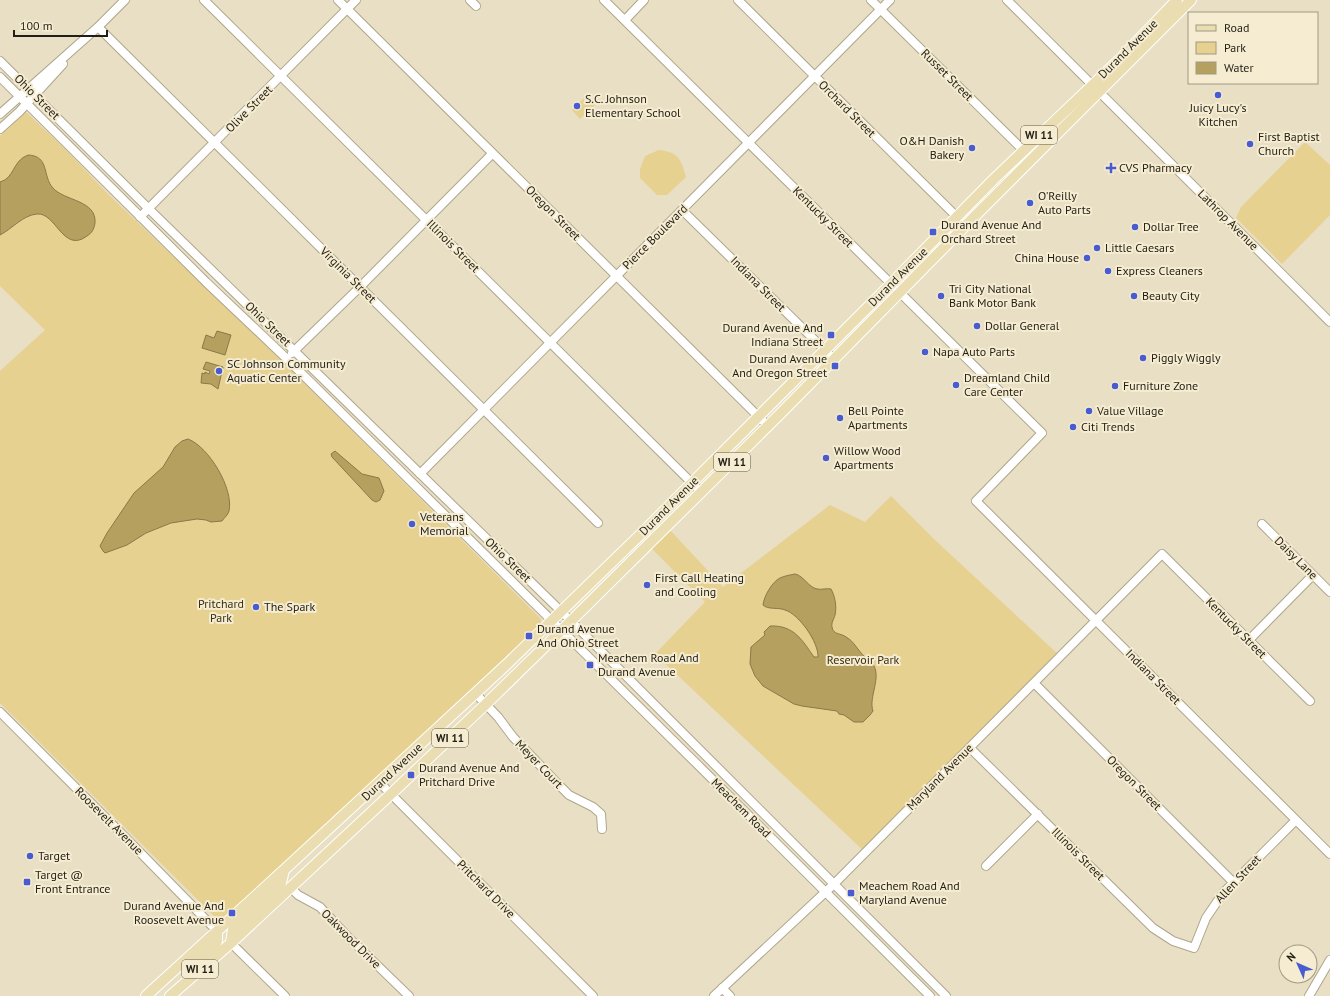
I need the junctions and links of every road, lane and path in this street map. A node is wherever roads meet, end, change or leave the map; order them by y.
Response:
1 (125, 0) edge
2 (204, 0) edge
3 (338, 0) edge
4 (356, 0) edge
5 (604, 0) edge
6 (644, 0) edge
7 (738, 0) edge
8 (871, 0) edge
9 (890, 0) edge
10 (1007, 0) edge
11 (1177, 0) edge
12 (1191, 0) edge
13 (347, 9) junction
14 (881, 10) junction
15 (624, 20) junction
16 (95, 29) junction
17 (0, 61) edge
18 (281, 76) junction
19 (815, 76) junction
20 (0, 77) edge
21 (1092, 84) junction
22 (32, 92) junction
23 (1100, 92) junction
24 (19, 96) junction
25 (26, 104) junction
26 (0, 114) edge
27 (0, 129) edge
28 (215, 143) junction
29 (749, 143) junction
30 (1023, 150) junction
31 (492, 154) junction
32 (1020, 171) junction
33 (149, 208) junction
34 (682, 210) junction
35 (140, 217) junction
36 (957, 217) junction
37 (426, 220) junction
38 (616, 276) junction
39 (891, 284) junction
40 (360, 287) junction
41 (900, 292) junction
42 (1330, 322) edge
43 (550, 343) junction
44 (295, 350) junction
45 (824, 350) junction
46 (286, 358) junction
47 (834, 359) junction
48 (484, 410) junction
49 (758, 417) junction
50 (768, 426) junction
51 (420, 474) junction
52 (692, 483) junction
53 (701, 492) junction
54 (976, 501) joint
55 (598, 523) dead end
56 (1262, 524) dead end
57 (1162, 554) joint
58 (1314, 575) junction
59 (1330, 592) edge
60 (561, 612) junction
61 (551, 621) junction
62 (571, 621) junction
63 (1096, 621) junction
64 (561, 631) junction
65 (1249, 640) junction
66 (1034, 683) junction
67 (476, 694) junction
68 (645, 695) junction
69 (1310, 702) dead end
70 (486, 704) junction
71 (637, 704) junction
72 (0, 712) edge
73 (970, 748) junction
74 (708, 758) junction
75 (700, 766) junction
76 (380, 782) junction
77 (391, 794) junction
78 (1038, 814) junction
79 (1296, 820) junction
80 (776, 826) junction
81 (602, 829) dead end
82 (768, 834) junction
83 (1330, 854) edge
84 (986, 866) dead end
85 (284, 870) junction
86 (1234, 882) junction
87 (833, 885) junction
88 (290, 887) junction
89 (826, 892) junction
90 (217, 931) junction
91 (231, 943) junction
92 (1194, 948) joint
93 (1330, 960) edge
94 (910, 961) junction
95 (903, 968) junction
96 (722, 988) junction
97 (146, 996) edge
98 (170, 996) edge
99 (285, 996) edge
100 (409, 996) edge
101 (593, 996) edge
102 (714, 996) edge
103 (730, 996) edge
104 (930, 996) edge
105 (946, 996) edge
106 (1309, 996) edge

1 - 16 street
2 - 18 street, Illinois Street
3 - 13 street, Oregon Street
4 - 13 street, Olive Street
5 - 15 street, Kentucky Street
6 - 15 street
7 - 19 street, Orchard Street
8 - 14 street, Russet Street
9 - 14 street, Pierce Boulevard
10 - 21 street, Lathrop Avenue
11 - 21 main road, Durand Avenue / WI 11
12 - 23 main road, Durand Avenue / WI 11
13 - 18 street, Olive Street
13 - 31 street, Oregon Street
14 - 19 street, Pierce Boulevard
14 - 30 street, Russet Street
15 - 29 street, Kentucky Street
16 - 22 street
16 - 28 street, Virginia Street
17 - 22 street, Ohio Street
18 - 28 street, Olive Street
18 - 37 street, Illinois Street
19 - 29 street, Pierce Boulevard
19 - 36 street, Orchard Street
20 - 24 street, Ohio Street
21 - 23 street, Lathrop Avenue
21 - 30 main road, Durand Avenue / WI 11
22 - 24 street
22 - 25 street
22 - 33 street, Ohio Street
23 - 32 main road, Durand Avenue / WI 11
23 - 42 street, Lathrop Avenue
24 - 25 street, Ohio Street
24 - 26 street
25 - 27 street
25 - 35 street, Ohio Street
28 - 33 street, Olive Street
28 - 40 street, Virginia Street
29 - 34 street, Pierce Boulevard
29 - 39 street, Kentucky Street
30 - 32 main road
30 - 36 main road, Durand Avenue / WI 11
31 - 37 street
31 - 38 street, Oregon Street
32 - 41 main road, Durand Avenue / WI 11
33 - 35 street, Olive Street
33 - 44 street, Ohio Street
34 - 38 street, Pierce Boulevard
34 - 45 street, Indiana Street
35 - 46 street, Ohio Street
36 - 39 main road, Durand Avenue / WI 11
37 - 40 street
37 - 43 street, Illinois Street
38 - 43 street, Pierce Boulevard
38 - 49 street, Oregon Street
39 - 41 street, Kentucky Street
39 - 45 main road, Durand Avenue / WI 11
40 - 44 street
40 - 48 street, Virginia Street
41 - 47 main road, Durand Avenue / WI 11
41 - 54 street, Kentucky Street
43 - 48 street, Pierce Boulevard
43 - 52 street, Illinois Street
44 - 46 street
44 - 51 street, Ohio Street
45 - 47 street, Indiana Street
45 - 49 main road, Durand Avenue / WI 11
46 - 61 street, Ohio Street
47 - 50 main road, Durand Avenue / WI 11
48 - 51 street, Pierce Boulevard
48 - 55 street, Virginia Street
49 - 50 street, Oregon Street
49 - 52 main road, Durand Avenue / WI 11
50 - 53 main road, Durand Avenue / WI 11
51 - 60 street, Ohio Street
52 - 53 street, Illinois Street
52 - 60 main road, Durand Avenue / WI 11
53 - 62 main road, Durand Avenue / WI 11
54 - 63 street, Indiana Street
56 - 58 street, Daisy Lane
57 - 63 street, Maryland Avenue
57 - 65 street, Kentucky Street
58 - 59 street, Daisy Lane
58 - 65 street
60 - 61 main road, Durand Avenue / WI 11
60 - 62 street, Ohio Street
61 - 64 street, Meachem Road
61 - 67 main road, Durand Avenue / WI 11
62 - 64 main road, Durand Avenue / WI 11
62 - 68 street, Meachem Road
63 - 66 street, Maryland Avenue
63 - 79 street, Indiana Street
64 - 70 main road, Durand Avenue / WI 11
64 - 71 street, Meachem Road
65 - 69 street, Kentucky Street
66 - 73 street, Maryland Avenue
66 - 86 street, Oregon Street
67 - 70 street, Meyer Court
67 - 76 main road, Durand Avenue / WI 11
68 - 71 street
68 - 74 street, Meachem Road
70 - 77 main road, Durand Avenue / WI 11
70 - 81 street, Meyer Court
71 - 75 street, Meachem Road
72 - 90 street, Roosevelt Avenue
73 - 78 street, Illinois Street
73 - 87 street, Maryland Avenue
74 - 75 street
74 - 80 street, Meachem Road
75 - 82 street, Meachem Road
76 - 77 street, Pritchard Drive
76 - 85 main road, Durand Avenue / WI 11
77 - 88 main road, Durand Avenue / WI 11
77 - 101 street, Pritchard Drive
78 - 84 street
78 - 92 street, Illinois Street
79 - 83 street, Indiana Street
79 - 86 street, Allen Street
80 - 82 street
80 - 87 street, Meachem Road
82 - 89 street, Meachem Road
85 - 90 main road, Durand Avenue / WI 11
85 - 91 main road
86 - 92 street, Allen Street
87 - 89 street, Maryland Avenue
87 - 94 street, Meachem Road
88 - 91 main road, Durand Avenue / WI 11
88 - 100 street, Oakwood Drive
89 - 95 street, Meachem Road
89 - 96 street, Maryland Avenue
90 - 97 main road, Durand Avenue / WI 11
90 - 98 main road
91 - 98 main road, Durand Avenue / WI 11
91 - 99 street
93 - 106 street
94 - 95 street
94 - 105 street, Meachem Road
95 - 104 street, Meachem Road
96 - 102 street, Maryland Avenue
96 - 103 street

